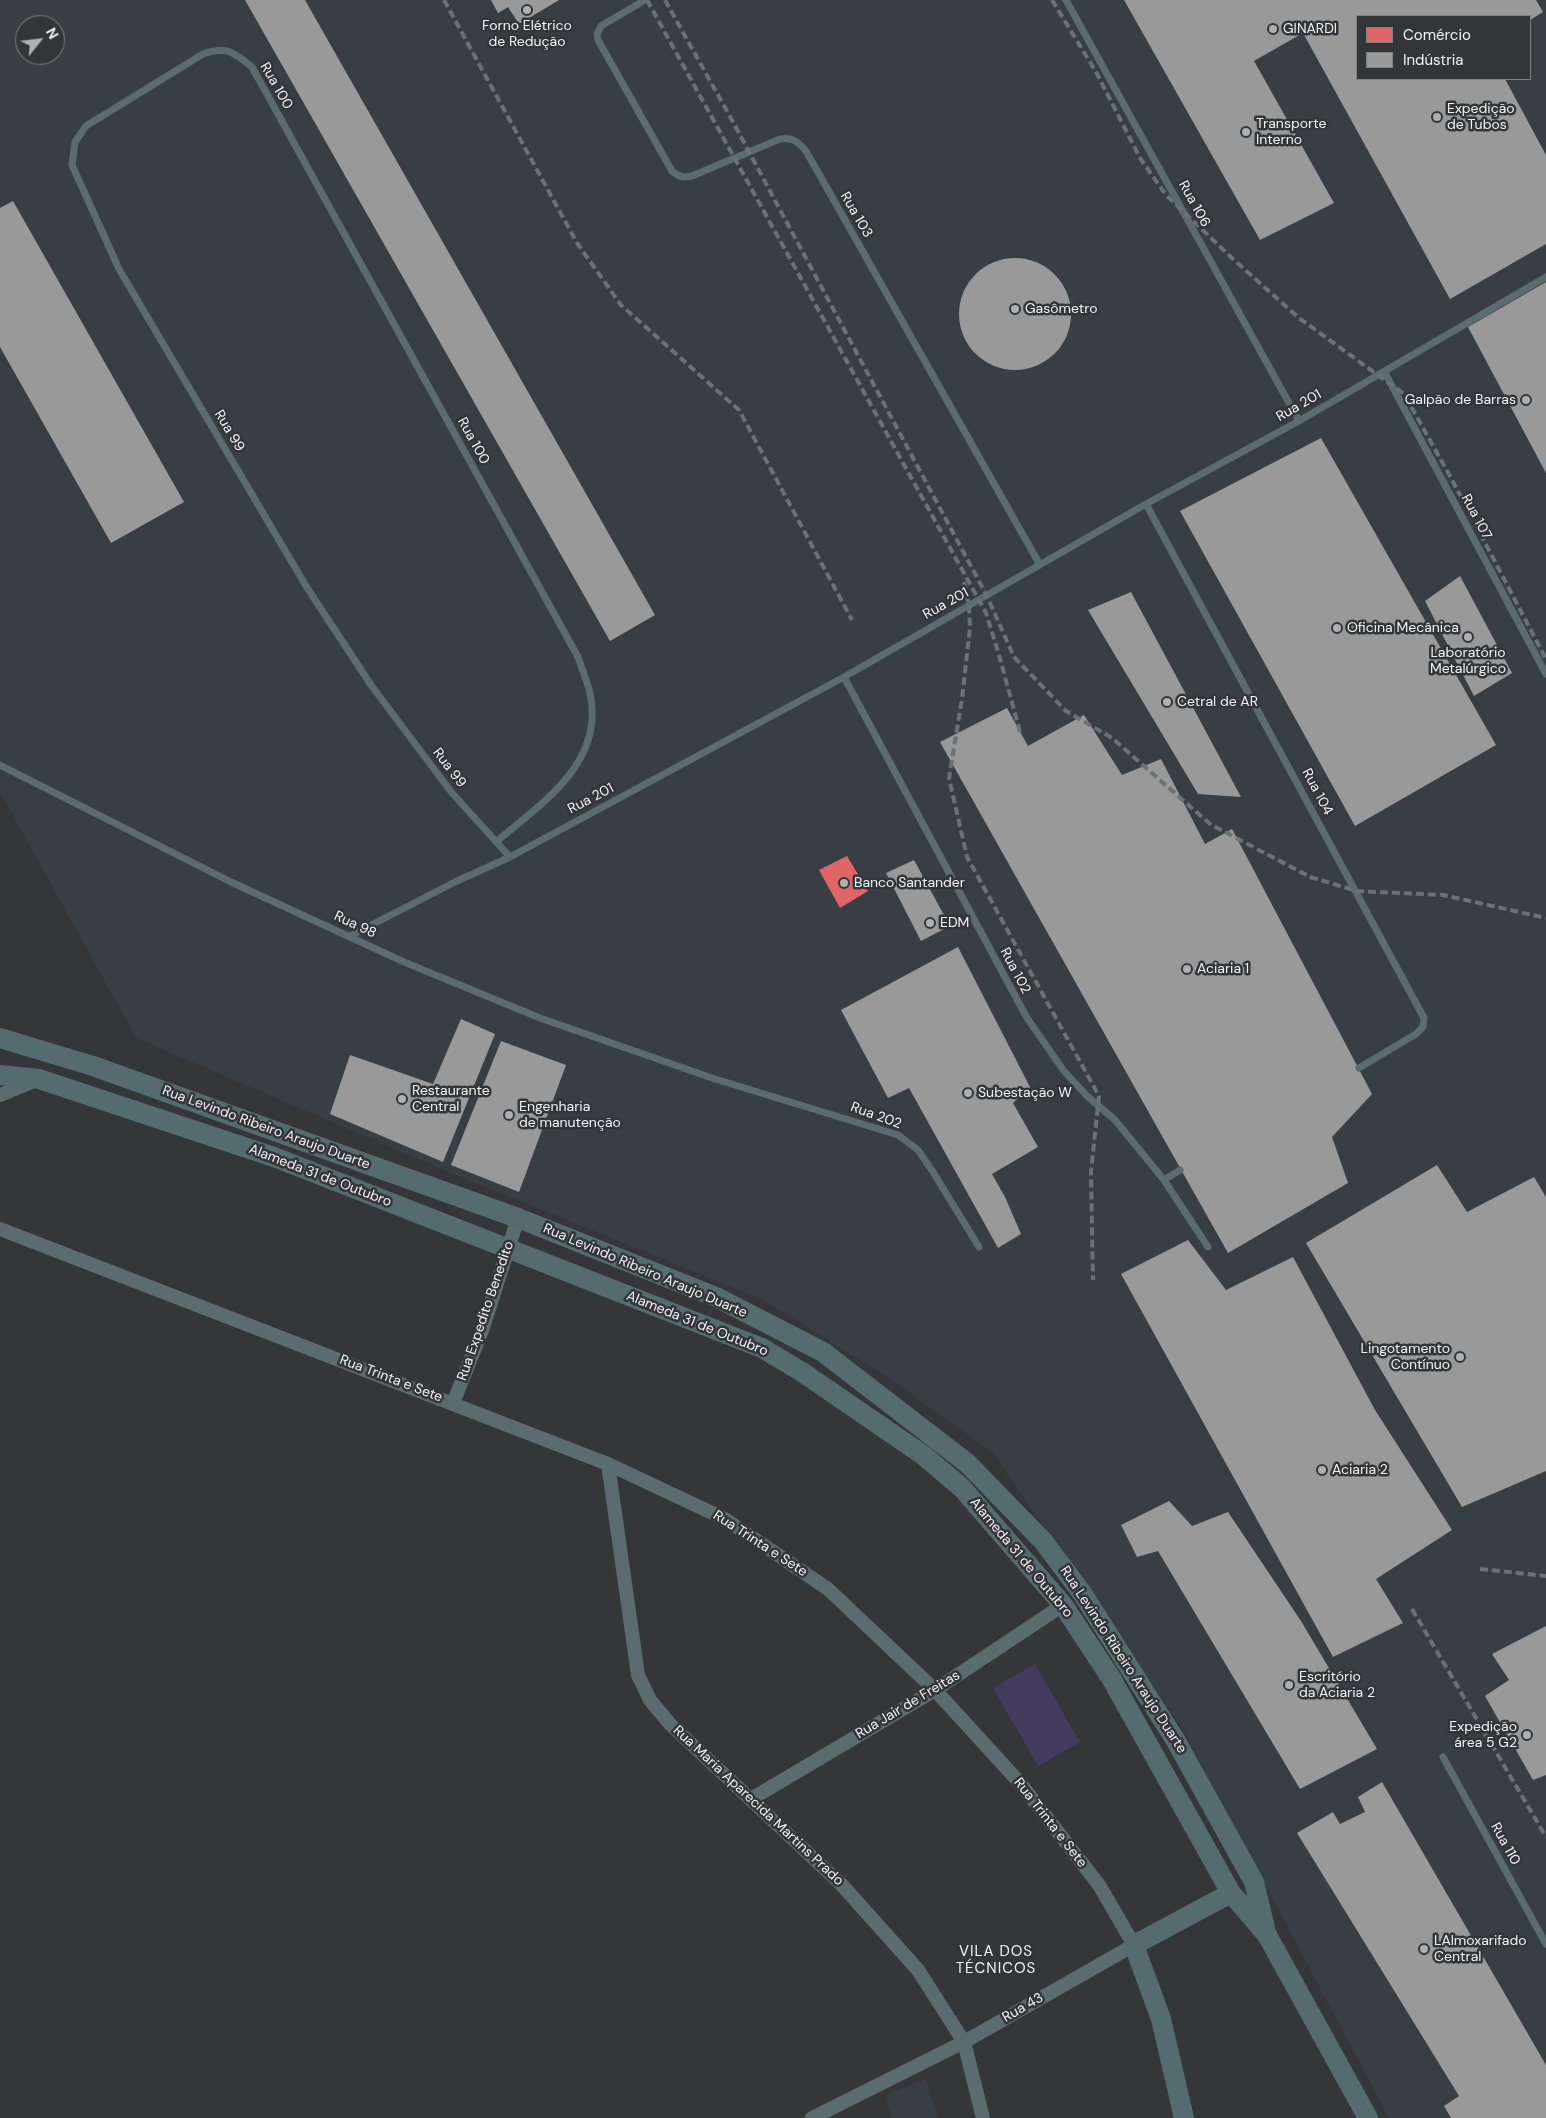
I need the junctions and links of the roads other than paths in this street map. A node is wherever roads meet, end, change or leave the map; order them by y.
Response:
1 (645, 0) edge
2 (1066, 0) edge
3 (226, 50) joint
4 (1546, 277) edge
5 (1384, 371) junction
6 (1299, 421) junction
7 (1146, 504) junction
8 (1040, 565) junction
9 (1546, 674) edge
10 (844, 677) junction
11 (0, 765) edge
12 (496, 842) junction
13 (510, 857) junction
14 (350, 936) junction
15 (0, 1038) edge
16 (1359, 1068) dead end
17 (0, 1075) edge
18 (712, 1078) joint
19 (39, 1079) junction
20 (0, 1095) edge
21 (1180, 1170) dead end
22 (1164, 1180) junction
23 (518, 1218) junction
24 (0, 1229) edge
25 (979, 1247) dead end
26 (1208, 1247) dead end
27 (509, 1248) junction
28 (453, 1403) junction
29 (967, 1463) junction
30 (608, 1464) junction
31 (953, 1480) junction
32 (1063, 1605) junction
33 (935, 1690) junction
34 (1442, 1757) dead end
35 (750, 1799) junction
36 (1231, 1894) junction
37 (1267, 1935) junction
38 (1546, 1944) edge
39 (1134, 1945) junction
40 (964, 2042) junction
41 (812, 2118) edge
42 (983, 2118) edge
43 (1184, 2118) edge
44 (1368, 2118) edge

1 - 8 lane, Rua 103
2 - 6 lane, Rua 106
3 - 12 lane, Rua 100
3 - 12 lane, Rua 99
4 - 5 lane, Rua 201
5 - 6 lane, Rua 201
5 - 9 lane, Rua 107
6 - 7 lane, Rua 201
7 - 8 lane, Rua 201
7 - 16 lane, Rua 104
8 - 10 lane, Rua 201
10 - 13 lane, Rua 201
10 - 22 lane, Rua 102
11 - 14 lane, Rua 98
12 - 13 lane, Rua 99
13 - 14 lane, Rua 201
14 - 18 lane, Rua 98
15 - 23 main road, Rua Levindo Ribeiro Araujo Duarte
17 - 19 main road, Alameda 31 de Outubro
18 - 25 lane, Rua 202
19 - 20 street
19 - 27 main road, Alameda 31 de Outubro
21 - 22 lane
22 - 26 lane, Rua 102
23 - 27 street, Rua Expedito Benedito
23 - 29 main road, Rua Levindo Ribeiro Araujo Duarte
24 - 28 street, Rua Trinta e Sete
27 - 28 street, Rua Expedito Benedito
27 - 31 main road, Alameda 31 de Outubro
28 - 30 street, Rua Trinta e Sete
29 - 31 main road
29 - 37 main road, Rua Levindo Ribeiro Araujo Duarte
30 - 33 street, Rua Trinta e Sete
30 - 35 street, Rua Maria Aparecida Martins Prado
31 - 32 main road, Alameda 31 de Outubro
32 - 33 street, Rua Jair de Freitas
32 - 36 main road, Alameda 31 de Outubro
33 - 35 street, Rua Jair de Freitas
33 - 39 street, Rua Trinta e Sete
34 - 38 lane, Rua 110
35 - 40 street, Rua Maria Aparecida Martins Prado
36 - 37 main road, Rua Levindo Ribeiro Araujo Duarte
36 - 39 main road, Rua 43
37 - 44 main road, Rua Levindo Ribeiro Araujo Duarte
39 - 40 street, Rua 43
39 - 43 main road, Rua Trinta e Sete
40 - 41 street, Rua 43
40 - 42 street, Rua Maria Aparecida Martins Prado

